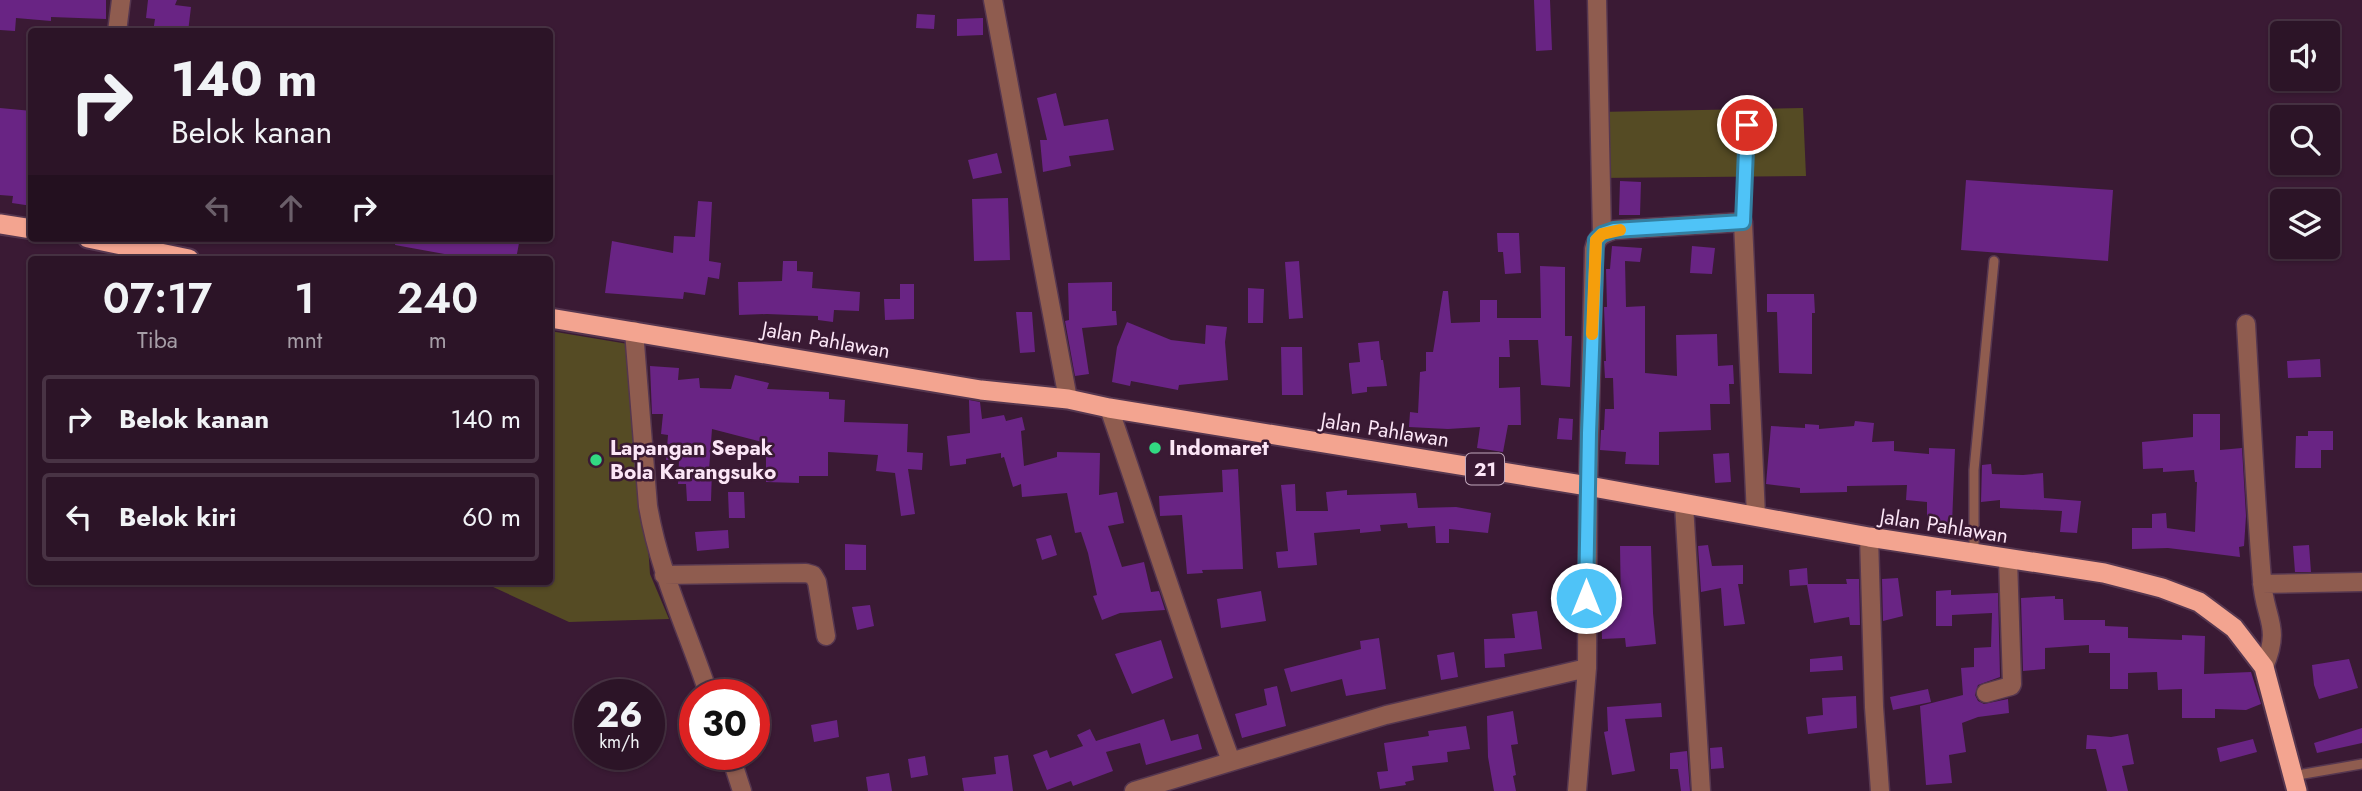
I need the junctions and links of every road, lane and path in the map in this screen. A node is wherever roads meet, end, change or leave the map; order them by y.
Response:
1 (121, 0) edge
2 (993, 0) edge
3 (1597, 0) edge
4 (118, 28) edge
5 (1748, 101) dead end
6 (1743, 222) junction
7 (0, 224) edge
8 (28, 228) edge
9 (1602, 234) junction
10 (107, 242) edge
11 (175, 256) edge
12 (1994, 261) dead end
13 (553, 318) edge
14 (2246, 324) dead end
15 (634, 331) junction
16 (1068, 399) junction
17 (1109, 408) junction
18 (1588, 486) junction
19 (1684, 504) junction
20 (1756, 516) junction
21 (1869, 537) junction
22 (1974, 553) junction
23 (2008, 559) junction
24 (664, 575) junction
25 (2362, 582) edge
26 (2262, 584) junction
27 (826, 636) dead end
28 (2264, 667) junction
29 (1587, 668) junction
30 (703, 679) edge
31 (1986, 693) dead end
32 (1231, 761) junction
33 (2362, 764) edge
34 (736, 770) edge
35 (2295, 784) edge
36 (743, 791) edge
37 (1134, 791) edge
38 (1577, 791) edge
39 (1701, 791) edge
40 (1880, 791) edge

1 - 4 street
2 - 16 street
3 - 9 street
5 - 6 lane
6 - 9 street
6 - 20 street
7 - 8 highway
9 - 18 street
10 - 11 highway
12 - 22 lane
13 - 15 highway, Jalan Pahlawan / 21
14 - 26 street
15 - 16 highway, Jalan Pahlawan / 21
15 - 24 street
16 - 17 highway, Jalan Pahlawan / 21
17 - 18 highway, Jalan Pahlawan / 21
17 - 32 street
18 - 19 highway, Jalan Pahlawan / 21
18 - 29 street
19 - 20 highway, Jalan Pahlawan / 21
19 - 39 street
20 - 21 highway, Jalan Pahlawan / 21
21 - 22 highway, Jalan Pahlawan / 21
21 - 40 street
22 - 23 highway, Jalan Pahlawan / 21
23 - 28 highway, Jalan Pahlawan / 21
23 - 31 street
24 - 27 street
24 - 30 street
25 - 26 street
26 - 28 street
28 - 35 highway, Jalan Pahlawan / 21
29 - 32 street
29 - 38 street
32 - 37 street
33 - 35 lane
34 - 36 street

